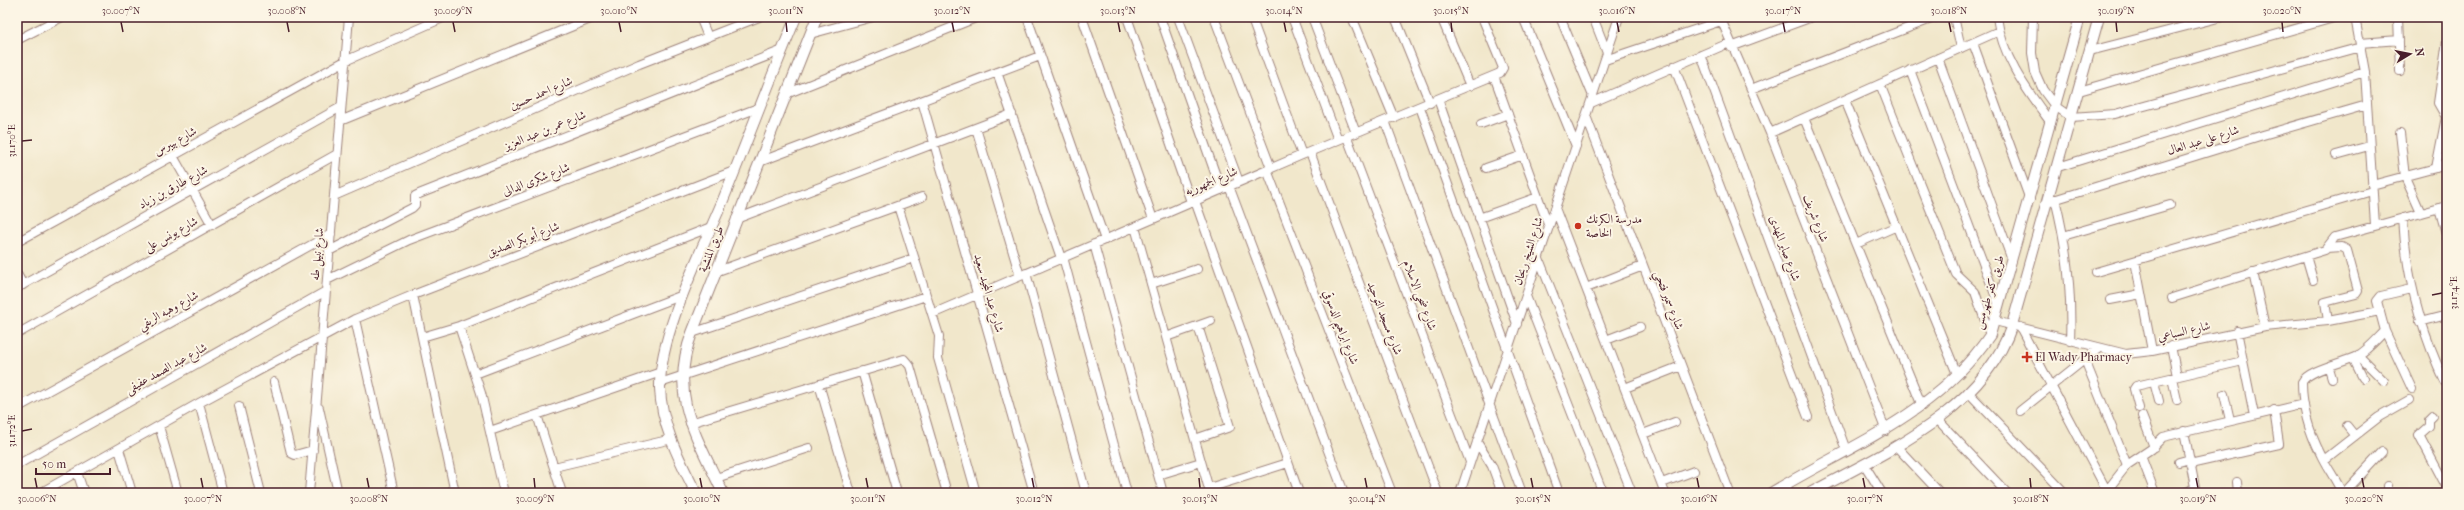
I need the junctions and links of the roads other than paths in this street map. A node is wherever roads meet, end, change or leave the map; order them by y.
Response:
1 (62, 17) edge
2 (349, 17) edge
3 (445, 17) edge
4 (595, 17) edge
5 (700, 17) edge
6 (759, 17) edge
7 (796, 17) edge
8 (817, 17) edge
9 (873, 17) edge
10 (978, 17) edge
11 (1027, 17) edge
12 (1082, 17) edge
13 (1127, 17) edge
14 (1160, 17) edge
15 (1178, 17) edge
16 (1214, 17) edge
17 (1251, 17) edge
18 (1292, 17) edge
19 (1312, 17) edge
20 (1352, 17) edge
21 (1395, 17) edge
22 (1441, 17) edge
23 (1482, 17) edge
24 (1523, 17) edge
25 (1560, 17) edge
26 (1593, 17) edge
27 (1619, 17) edge
28 (1812, 17) edge
29 (1936, 17) edge
30 (1954, 17) edge
31 (1997, 17) edge
32 (2033, 17) edge
33 (2080, 17) edge
34 (2099, 17) edge
35 (2222, 17) edge
36 (2337, 17) edge
37 (2355, 17) edge
38 (2398, 17) edge
39 (52, 19) edge
40 (1720, 19) edge
41 (1999, 31) junction
42 (810, 34) junction
43 (708, 37) junction
44 (17, 40) edge
45 (2399, 40) junction
46 (2447, 41) edge
47 (1972, 43) junction
48 (1730, 45) junction
49 (2361, 45) junction
50 (1960, 48) junction
51 (783, 50) junction
52 (2090, 51) junction
53 (1701, 55) junction
54 (1040, 56) junction
55 (1606, 56) junction
56 (1938, 58) junction
57 (345, 61) junction
58 (1674, 66) junction
59 (1910, 70) junction
60 (2400, 71) dead end
61 (997, 72) junction
62 (2365, 72) junction
63 (1497, 74) junction
64 (1880, 84) junction
65 (1470, 86) junction
66 (1751, 89) junction
67 (2079, 91) junction
68 (786, 94) junction
69 (1592, 99) junction
70 (922, 100) junction
71 (1845, 100) junction
72 (1434, 101) junction
73 (2367, 105) junction
74 (2055, 106) junction
75 (341, 107) junction
76 (1420, 107) junction
77 (758, 108) junction
78 (2443, 108) edge
79 (1012, 114) junction
80 (1508, 114) junction
81 (1586, 116) junction
82 (2071, 117) junction
83 (1394, 118) junction
84 (1804, 118) junction
85 (340, 121) junction
86 (1386, 121) junction
87 (2051, 123) junction
88 (1481, 124) dead end
89 (976, 128) junction
90 (1356, 133) junction
91 (1770, 133) junction
92 (2400, 133) dead end
93 (1346, 137) junction
94 (1338, 140) junction
95 (934, 144) junction
96 (1576, 146) junction
97 (2369, 146) junction
98 (1306, 153) junction
99 (337, 154) junction
100 (1523, 155) junction
101 (2336, 155) dead end
102 (173, 156) junction
103 (759, 162) junction
104 (2447, 165) edge
105 (2058, 167) junction
106 (1486, 168) dead end
107 (2436, 168) junction
108 (1269, 169) junction
109 (734, 171) junction
110 (2405, 177) junction
111 (1239, 182) junction
112 (1225, 188) junction
113 (2372, 188) junction
114 (192, 190) junction
115 (334, 196) junction
116 (922, 197) dead end
117 (1538, 197) junction
118 (2030, 200) junction
119 (2051, 200) junction
120 (1193, 202) junction
121 (2170, 205) dead end
122 (898, 206) junction
123 (2447, 206) edge
124 (1555, 208) junction
125 (2438, 208) junction
126 (2421, 213) junction
127 (1480, 218) junction
128 (2403, 218) junction
129 (736, 219) junction
130 (1153, 219) junction
131 (212, 225) junction
132 (2375, 225) junction
133 (1135, 226) junction
134 (1897, 226) junction
135 (711, 227) junction
136 (1549, 227) junction
137 (331, 234) junction
138 (2063, 236) junction
139 (2447, 236) edge
140 (1105, 240) junction
141 (17, 242) edge
142 (1094, 244) junction
143 (1856, 244) junction
144 (2327, 248) junction
145 (330, 251) junction
146 (2306, 256) junction
147 (914, 258) junction
148 (1062, 258) junction
149 (1539, 259) junction
150 (2013, 261) junction
151 (2135, 261) junction
152 (1643, 266) junction
153 (1197, 269) dead end
154 (715, 272) junction
155 (2096, 272) dead end
156 (2253, 272) junction
157 (17, 274) edge
158 (1023, 275) junction
159 (327, 280) junction
160 (2313, 280) dead end
161 (1151, 284) junction
162 (20, 286) edge
163 (1586, 288) junction
164 (2411, 289) junction
165 (326, 291) junction
166 (977, 294) junction
167 (2141, 294) junction
168 (413, 295) junction
169 (683, 295) junction
170 (926, 296) junction
171 (1526, 296) junction
172 (2172, 298) dead end
173 (2110, 300) dead end
174 (2000, 307) junction
175 (2380, 311) junction
176 (932, 314) junction
177 (2447, 315) edge
178 (355, 319) junction
179 (1211, 321) dead end
180 (1995, 321) junction
181 (2328, 321) junction
182 (2420, 322) junction
183 (1517, 324) junction
184 (459, 326) junction
185 (1198, 326) junction
186 (2016, 326) junction
187 (1640, 327) dead end
188 (2265, 327) junction
189 (2237, 331) junction
190 (2385, 331) junction
191 (692, 333) junction
192 (17, 334) edge
193 (1990, 335) junction
194 (322, 337) junction
195 (422, 337) junction
196 (1166, 337) junction
197 (1606, 340) junction
198 (2070, 341) junction
199 (2171, 346) junction
200 (2099, 348) junction
201 (2152, 351) junction
202 (1507, 353) junction
203 (2355, 357) junction
204 (2085, 360) junction
205 (2243, 361) junction
206 (1681, 366) junction
207 (2329, 368) junction
208 (862, 371) junction
209 (661, 372) junction
210 (475, 374) junction
211 (1957, 374) junction
212 (682, 377) junction
213 (2175, 377) junction
214 (2332, 378) dead end
215 (2363, 378) dead end
216 (2384, 380) dead end
217 (274, 382) dead end
218 (2154, 382) junction
219 (2445, 382) dead end
220 (660, 383) junction
221 (819, 384) junction
222 (2051, 386) junction
223 (1625, 388) junction
224 (2412, 389) dead end
225 (1968, 392) junction
226 (2224, 394) dead end
227 (317, 400) junction
228 (2177, 400) dead end
229 (2408, 400) dead end
230 (2159, 401) dead end
231 (199, 403) junction
232 (2304, 404) junction
233 (1490, 405) junction
234 (239, 406) dead end
235 (1922, 406) junction
236 (17, 408) edge
237 (2274, 410) junction
238 (2020, 411) dead end
239 (537, 415) junction
240 (2254, 415) junction
241 (2433, 416) dead end
242 (1808, 417) dead end
243 (1937, 419) junction
244 (2230, 420) junction
245 (1675, 422) dead end
246 (690, 423) junction
247 (159, 426) junction
248 (2347, 426) dead end
249 (490, 431) junction
250 (1886, 431) junction
251 (2184, 431) junction
252 (1643, 434) junction
253 (2355, 436) junction
254 (672, 439) junction
255 (1195, 440) junction
256 (1477, 442) junction
257 (1896, 446) junction
258 (2154, 447) junction
259 (809, 448) dead end
260 (119, 449) junction
261 (313, 450) junction
262 (1846, 450) junction
263 (2382, 452) dead end
264 (2141, 456) junction
265 (2324, 460) junction
266 (1202, 462) junction
267 (1470, 462) junction
268 (2179, 462) dead end
269 (2190, 462) junction
270 (1288, 463) junction
271 (1864, 464) junction
272 (17, 465) edge
273 (2128, 465) junction
274 (554, 467) junction
275 (1694, 471) dead end
276 (77, 472) junction
277 (1158, 475) junction
278 (716, 478) junction
279 (2237, 482) dead end
280 (1662, 484) junction
281 (2447, 488) edge
282 (1787, 489) edge
283 (1210, 491) edge
284 (2108, 491) edge
285 (693, 492) edge
286 (1461, 492) edge
287 (40, 493) edge
288 (84, 493) edge
289 (132, 493) edge
290 (178, 493) edge
291 (223, 493) edge
292 (261, 493) edge
293 (310, 493) edge
294 (338, 493) edge
295 (394, 493) edge
296 (455, 493) edge
297 (504, 493) edge
298 (562, 493) edge
299 (723, 493) edge
300 (851, 493) edge
301 (897, 493) edge
302 (947, 493) edge
303 (976, 493) edge
304 (1034, 493) edge
305 (1086, 493) edge
306 (1127, 493) edge
307 (1163, 493) edge
308 (1299, 493) edge
309 (1344, 493) edge
310 (1392, 493) edge
311 (1438, 493) edge
312 (1502, 493) edge
313 (1522, 493) edge
314 (1559, 493) edge
315 (1603, 493) edge
316 (1632, 493) edge
317 (1665, 493) edge
318 (1730, 493) edge
319 (1771, 493) edge
320 (1810, 493) edge
321 (1882, 493) edge
322 (1940, 493) edge
323 (2007, 493) edge
324 (2065, 493) edge
325 (2155, 493) edge
326 (2186, 493) edge
327 (2238, 493) edge
328 (2343, 493) edge

1 - 39 street
2 - 57 street, شارع نبيل طه
3 - 57 street, شارع بيبرس
4 - 85 street
5 - 43 street
6 - 43 street, شارع احمد حسين
7 - 51 street, طريق المنشية
8 - 42 street, طريق المنشية
9 - 42 street
10 - 68 street
11 - 54 street
12 - 130 street
13 - 120 street
14 - 112 street
15 - 111 street
16 - 108 street, شارع ابراهيم الدسوقي
17 - 98 street, شارع مسجد التوحيد
18 - 94 street
19 - 90 street
20 - 83 street
21 - 72 street
22 - 65 street
23 - 63 street
24 - 96 street
25 - 69 street
26 - 55 street
27 - 55 street, شارع الشيخ ريحان
28 - 48 street
29 - 66 street
30 - 50 street
31 - 41 street
32 - 74 street
33 - 74 street, طريق كفر طهرمس
34 - 52 street
35 - 52 street
36 - 67 street
37 - 49 street
38 - 45 street
39 - 44 street
40 - 48 street, شارع شريف
40 - 55 street
41 - 47 street
41 - 87 street
42 - 68 street, طريق المنشية
43 - 115 street, شارع احمد حسين
45 - 49 street
45 - 60 street
46 - 78 street
47 - 50 street
47 - 118 street
48 - 53 street
48 - 66 street, شارع شريف
49 - 62 street
49 - 82 street
50 - 56 street
51 - 77 street, طريق المنشية
51 - 145 street, شارع عمر بن عبد العزيز
52 - 67 street
53 - 58 street
53 - 262 street, شارع صابر المهدى
54 - 61 street
54 - 140 street
55 - 69 street, شارع الشيخ ريحان
56 - 59 street
56 - 150 street
57 - 75 street, شارع نبيل طه
57 - 102 street, شارع بيبرس
58 - 69 street
58 - 242 street
59 - 64 street
59 - 174 street
61 - 70 street
61 - 79 street
62 - 73 street
62 - 105 street
63 - 65 street, شارع الجمهوريه
63 - 80 street
64 - 71 street
64 - 193 street
65 - 72 street, شارع الجمهوريه
66 - 91 street, شارع شريف
67 - 82 street
68 - 103 street, طريق المنشية
69 - 81 street, شارع الشيخ ريحان
70 - 95 street, شارع عبد المجيد سعيد
70 - 103 street
71 - 84 street
71 - 134 street
72 - 76 street, شارع الجمهوريه
72 - 127 street
73 - 97 street
73 - 119 street, شارع على عبد العال
74 - 82 street
74 - 87 street, طريق كفر طهرمس
75 - 85 street, شارع نبيل طه
75 - 114 street, شارع طارق بن زياد
76 - 83 street, شارع الجمهوريه
76 - 202 street
77 - 109 street, طريق المنشية
77 - 159 street, شارع شكرى الدالى
78 - 107 street
79 - 89 street
79 - 148 street
80 - 88 street
80 - 100 street
81 - 96 street, شارع الشيخ ريحان
81 - 152 street, شارع سمير فتحي
82 - 105 street
83 - 86 street, شارع الجمهوريه
84 - 91 street
84 - 143 street
85 - 99 street, شارع نبيل طه
86 - 90 street, شارع الجمهوريه
86 - 233 street
87 - 118 street, طريق كفر طهرمس
89 - 95 street
89 - 158 street
90 - 93 street, شارع الجمهوريه
91 - 250 street, شارع شريف
92 - 110 street
93 - 94 street, شارع الجمهوريه
93 - 267 street, شارع ضحي الاسلام
94 - 98 street, شارع الجمهوريه
95 - 129 street
95 - 166 street, شارع عبد المجيد سعيد
96 - 124 street, شارع الشيخ ريحان
97 - 101 street
97 - 113 street
98 - 108 street, شارع الجمهوريه
98 - 311 street, شارع مسجد التوحيد
99 - 115 street, شارع نبيل طه
99 - 131 street, شارع يونس على
100 - 106 street
100 - 117 street
102 - 114 street
102 - 141 street, شارع بيبرس
103 - 129 street, طريق المنشية
104 - 107 street
105 - 119 street
107 - 110 street
108 - 111 street, شارع الجمهوريه
108 - 310 street, شارع ابراهيم الدسوقي
109 - 135 street, طريق المنشية
109 - 168 street, شارع أبو بكر الصديق
110 - 113 street
110 - 126 street
111 - 112 street, شارع الجمهوريه
112 - 120 street, شارع الجمهوريه
112 - 309 street
113 - 132 street
113 - 151 street
114 - 131 street
114 - 162 street, شارع طارق بن زياد
115 - 137 street, شارع نبيل طه
116 - 122 street
117 - 127 street
117 - 136 street
118 - 150 street, طريق كفر طهرمس
119 - 138 street
119 - 186 street
120 - 130 street, شارع الجمهوريه
120 - 270 street
121 - 138 street
122 - 147 street
122 - 154 street
123 - 125 street
124 - 136 street, شارع الشيخ ريحان
124 - 163 street
125 - 126 street
125 - 139 street
126 - 128 street
127 - 183 street
128 - 132 street
128 - 164 street
129 - 154 street, طريق المنشية
130 - 133 street, شارع الجمهوريه
131 - 192 street, شارع يونس على
132 - 144 street
133 - 140 street, شارع الجمهوريه
133 - 161 street
134 - 143 street
134 - 211 street
135 - 169 street, طريق المنشية
135 - 184 street
136 - 149 street, شارع الشيخ ريحان
137 - 145 street, شارع نبيل طه
137 - 236 street, شارع وهبه الريفي
138 - 198 street
140 - 142 street, شارع الجمهوريه
142 - 148 street, شارع الجمهوريه
142 - 277 street
143 - 235 street
144 - 146 street
144 - 181 street
145 - 159 street, شارع نبيل طه
146 - 156 street
146 - 160 street
147 - 170 street
147 - 191 street
148 - 158 street, شارع الجمهوريه
148 - 306 street
149 - 171 street, شارع الشيخ ريحان
149 - 316 street
150 - 174 street, طريق كفر طهرمس
151 - 155 street
151 - 167 street
152 - 163 street
152 - 206 street, شارع سمير فتحي
153 - 161 street
154 - 191 street, طريق المنشية
156 - 172 street
156 - 188 street
157 - 162 street
158 - 166 street, شارع الجمهوريه
158 - 305 street
159 - 165 street, شارع نبيل طه
161 - 196 street
163 - 197 street
164 - 175 street
164 - 182 street
165 - 194 street, شارع نبيل طه
165 - 272 street, شارع عبد الصمد عفيفى
166 - 176 street, شارع الجمهوريه
166 - 304 street, شارع عبد المجيد سعيد
167 - 173 street
167 - 201 street
168 - 178 street, شارع أبو بكر الصديق
168 - 195 street
169 - 209 street, طريق المنشية
169 - 210 street
170 - 176 street
170 - 212 street
171 - 183 street, شارع الشيخ ريحان
171 - 315 street
174 - 180 street, طريق كفر طهرمس
175 - 181 street, شارع السباعي
175 - 190 street
176 - 303 street
177 - 182 street
178 - 194 street, شارع أبو بكر الصديق
178 - 295 street
179 - 185 street
180 - 186 street, شارع السباعي
180 - 193 street, طريق كفر طهرمس
181 - 188 street, شارع السباعي
182 - 219 street
183 - 202 street, شارع الشيخ ريحان
184 - 195 street
184 - 210 street
185 - 196 street
185 - 255 street
186 - 198 street, شارع السباعي
186 - 222 street
186 - 225 street
187 - 197 street
188 - 189 street, شارع السباعي
189 - 199 street, شارع السباعي
189 - 205 street
190 - 203 street
190 - 224 street
191 - 212 street, طريق المنشية
193 - 211 street, طريق كفر طهرمس
194 - 227 street, شارع نبيل طه
194 - 231 street, شارع أبو بكر الصديق
195 - 296 street
196 - 255 street
197 - 223 street
198 - 200 street, شارع السباعي
199 - 201 street, شارع السباعي
199 - 213 street
200 - 201 street, شارع السباعي
200 - 204 street
202 - 233 street, شارع الشيخ ريحان
202 - 314 street
203 - 207 street
203 - 215 street
203 - 216 street
204 - 222 street
204 - 273 street
205 - 213 street
205 - 240 street
206 - 223 street
206 - 318 street, شارع سمير فتحي
207 - 214 street
207 - 232 street
208 - 221 street
208 - 301 street
208 - 302 street
209 - 220 street, طريق المنشية
209 - 239 street
210 - 249 street
211 - 235 street, طريق كفر طهرمس
212 - 220 street
212 - 246 street, طريق المنشية
213 - 218 street
213 - 228 street
217 - 261 street
218 - 230 street
218 - 258 street
220 - 254 street, طريق المنشية
221 - 246 street
221 - 300 street
222 - 238 street
222 - 284 street
223 - 252 street
225 - 243 street
225 - 324 street
226 - 244 street
227 - 261 street, شارع نبيل طه
227 - 294 street
229 - 253 street
231 - 247 street, شارع أبو بكر الصديق
231 - 291 street
232 - 237 street
232 - 265 street
233 - 256 street, شارع الشيخ ريحان
233 - 313 street
234 - 292 street
235 - 250 street, طريق كفر طهرمس
237 - 240 street
237 - 269 street
239 - 249 street
239 - 274 street
240 - 244 street
241 - 281 street
243 - 257 street
243 - 323 street
244 - 251 street
245 - 252 street
246 - 278 street, طريق المنشية
247 - 260 street, شارع أبو بكر الصديق
247 - 290 street
248 - 253 street
249 - 297 street
250 - 262 street, طريق كفر طهرمس
251 - 258 street
251 - 269 street
252 - 280 street
253 - 265 street
254 - 274 street
254 - 285 street, طريق المنشية
255 - 266 street
256 - 267 street, شارع الشيخ ريحان
256 - 312 street
257 - 271 street
257 - 322 street
258 - 264 street
259 - 278 street
260 - 276 street, شارع أبو بكر الصديق
260 - 289 street
261 - 293 street, شارع نبيل طه
262 - 282 street, طريق كفر طهرمس
263 - 328 street
264 - 273 street
264 - 325 street
265 - 328 street
266 - 277 street
266 - 283 street
267 - 286 street, شارع الشيخ ريحان
268 - 269 street
269 - 326 street
270 - 283 street
270 - 308 street
271 - 320 street
271 - 321 street
273 - 284 street
274 - 298 street
275 - 280 street
276 - 287 street, شارع أبو بكر الصديق
276 - 288 street
277 - 307 street
278 - 299 street, طريق المنشية
279 - 327 street
280 - 317 street
282 - 319 street, طريق كفر طهرمس

